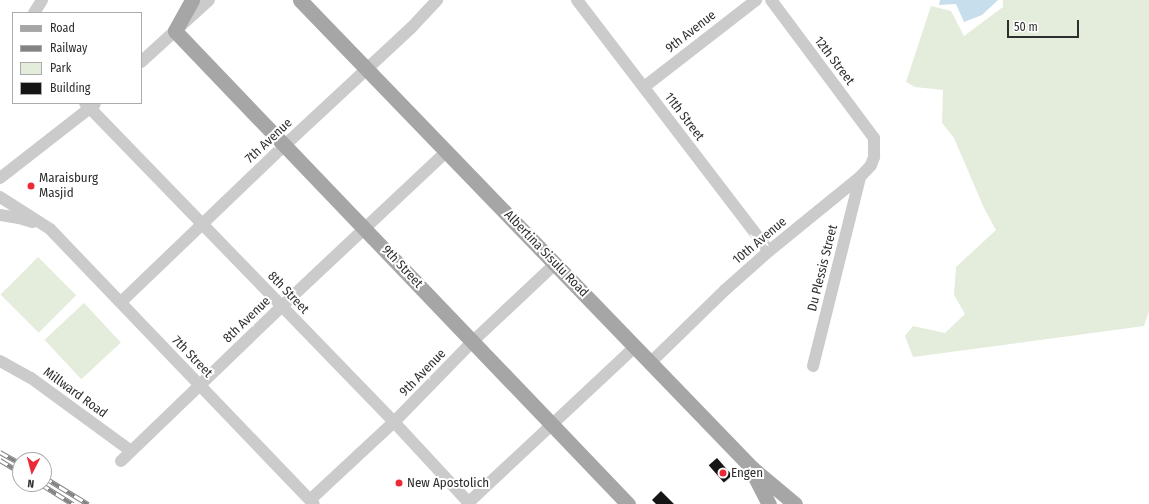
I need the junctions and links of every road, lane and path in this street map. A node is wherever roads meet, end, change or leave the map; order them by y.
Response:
1 (42, 0) edge
2 (192, 0) edge
3 (209, 0) edge
4 (300, 0) edge
5 (437, 0) edge
6 (576, 0) edge
7 (756, 0) edge
8 (772, 0) edge
9 (35, 12) edge
10 (175, 31) junction
11 (142, 61) edge
12 (367, 69) junction
13 (644, 87) junction
14 (90, 105) edge
15 (874, 138) joint
16 (285, 145) junction
17 (447, 151) junction
18 (860, 177) junction
19 (0, 178) edge
20 (0, 197) edge
21 (0, 215) edge
22 (202, 224) junction
23 (364, 228) junction
24 (50, 229) junction
25 (769, 251) junction
26 (555, 264) junction
27 (121, 302) junction
28 (281, 307) junction
29 (472, 342) junction
30 (635, 347) junction
31 (0, 361) edge
32 (650, 363) junction
33 (813, 366) dead end
34 (200, 385) junction
35 (394, 422) junction
36 (553, 425) junction
37 (131, 451) junction
38 (121, 461) dead end
39 (752, 468) junction
40 (312, 502) edge
41 (468, 504) edge
42 (628, 504) edge
43 (769, 504) edge
44 (795, 504) edge

1 - 9 street
2 - 10 main road
3 - 10 street
4 - 12 main road, Albertina Sisulu Road
5 - 12 street, 7th Avenue
6 - 13 street, 11th Street
7 - 13 street, 9th Avenue
8 - 15 street, 12th Street
10 - 11 street
10 - 16 main road, 9th Street
12 - 16 street, 7th Avenue
12 - 17 main road, Albertina Sisulu Road
13 - 25 street, 11th Street
14 - 19 street
14 - 22 street, 8th Street
15 - 18 street, 10th Avenue
16 - 22 street, 7th Avenue
16 - 23 main road, 9th Street
17 - 23 street, 8th Avenue
17 - 26 main road, Albertina Sisulu Road
18 - 25 street, 10th Avenue
18 - 33 street, Du Plessis Street
20 - 24 street, 7th Street
21 - 24 street, 7th Street
22 - 27 street, 7th Avenue
22 - 28 street, 8th Street
23 - 28 street, 8th Avenue
23 - 29 main road, 9th Street
24 - 27 street, 7th Street
25 - 32 street, 10th Avenue
26 - 29 street, 9th Avenue
26 - 30 main road, Albertina Sisulu Road
27 - 34 street, 7th Street
28 - 34 street, 8th Avenue
28 - 35 street, 8th Street
29 - 35 street, 9th Avenue
29 - 36 main road, 9th Street
30 - 32 main road, Albertina Sisulu Road
30 - 36 street
31 - 37 street, Millward Road
32 - 39 main road, Albertina Sisulu Road
34 - 37 street, 8th Avenue
34 - 40 street, 7th Street
35 - 40 street, 9th Avenue
35 - 41 street, 8th Street
36 - 41 street
36 - 42 main road, 9th Street
37 - 38 street, 8th Avenue
39 - 43 main road
39 - 44 main road, Albertina Sisulu Road

